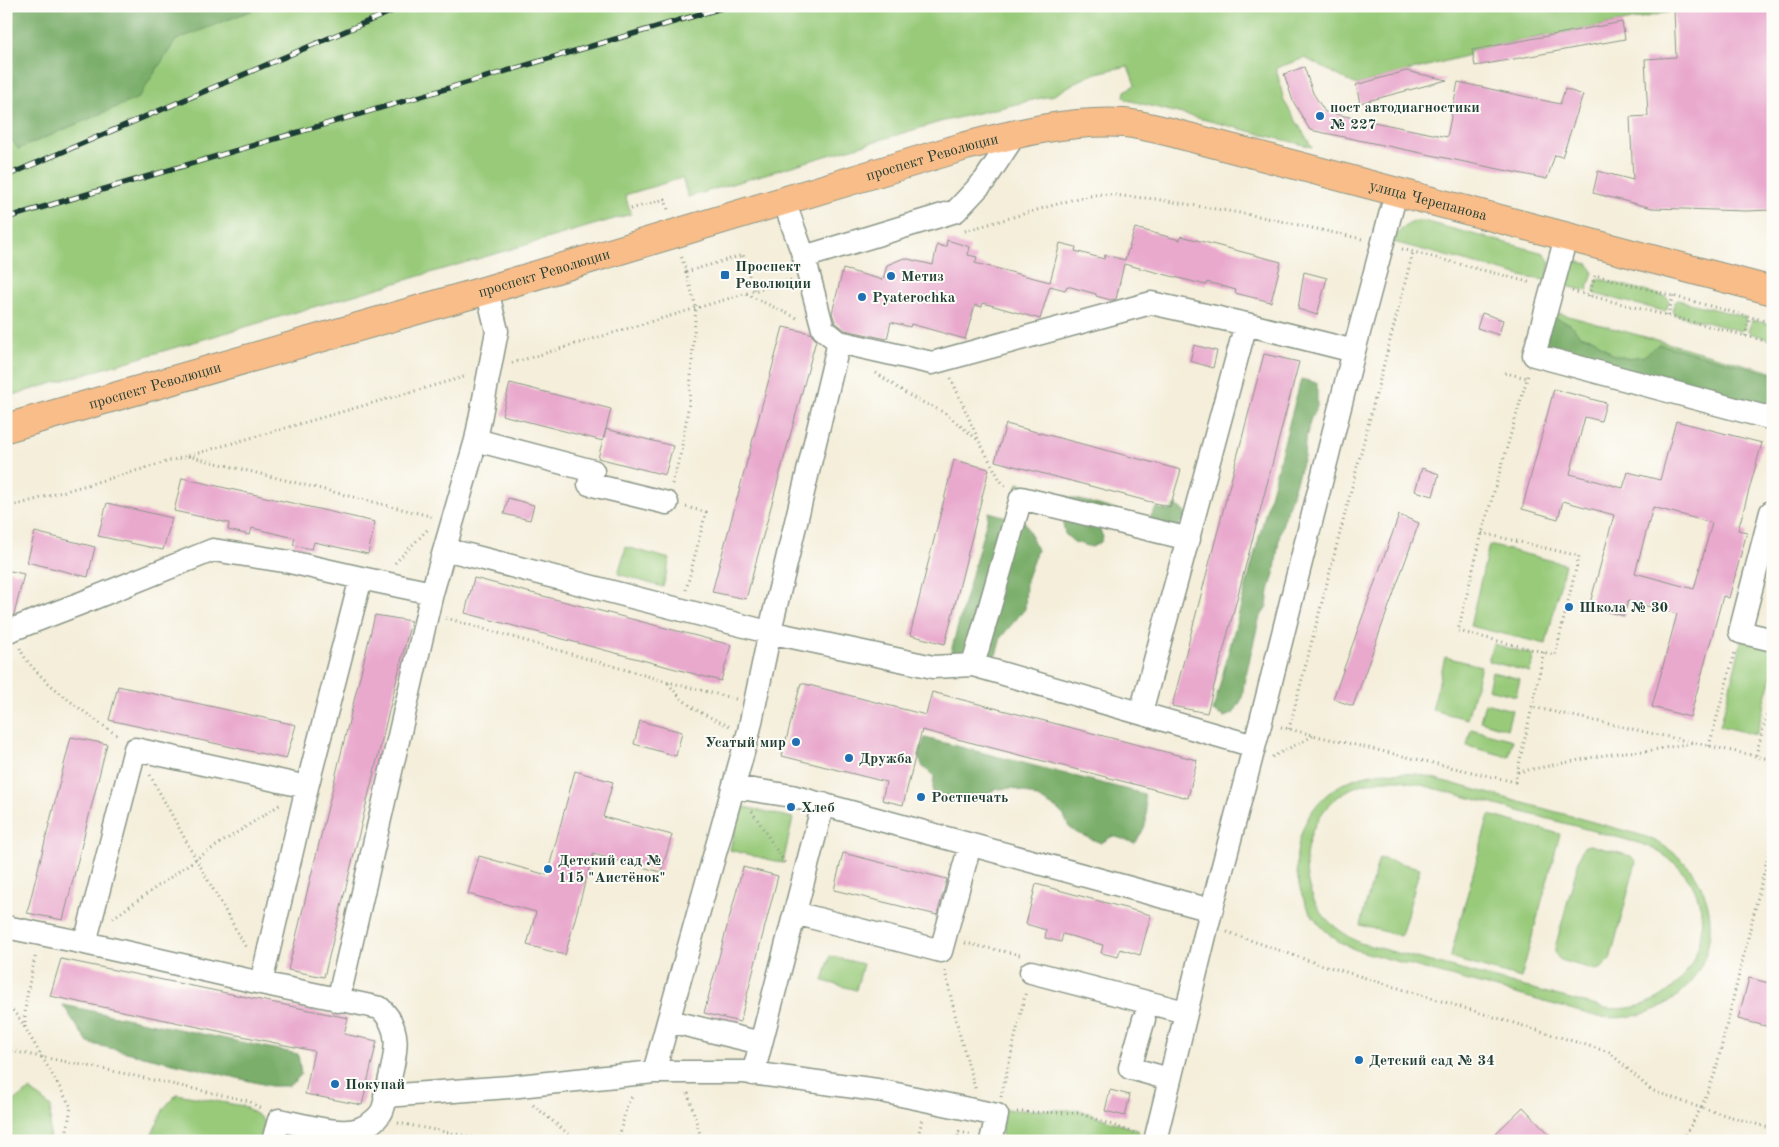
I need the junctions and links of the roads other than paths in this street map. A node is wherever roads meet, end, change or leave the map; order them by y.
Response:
1 (1083, 123) joint
2 (1016, 133) junction
3 (1396, 192) junction
4 (784, 201) junction
5 (1566, 237) junction
6 (806, 266) junction
7 (487, 290) junction
8 (1773, 291) edge
9 (1246, 324) junction
10 (831, 336) junction
11 (1354, 351) junction
12 (1773, 419) edge
13 (6, 428) edge
14 (476, 440) junction
15 (667, 503) road end
16 (1773, 512) edge
17 (1189, 539) junction
18 (445, 549) junction
19 (370, 580) junction
20 (430, 603) junction
21 (6, 629) edge
22 (769, 632) junction
23 (1773, 640) edge
24 (972, 665) junction
25 (1141, 712) junction
26 (1259, 753) junction
27 (307, 787) junction
28 (736, 787) junction
29 (823, 804) junction
30 (970, 845) junction
31 (1211, 910) junction
32 (795, 912) junction
33 (6, 927) edge
34 (86, 940) junction
35 (1030, 965) road end
36 (261, 983) junction
37 (338, 1001) junction
38 (1185, 1012) junction
39 (1144, 1018) dead end
40 (669, 1021) junction
41 (761, 1043) junction
42 (654, 1072) junction
43 (754, 1074) junction
44 (1170, 1079) junction
45 (384, 1104) junction
46 (276, 1130) edge
47 (1145, 1137) edge
48 (992, 1141) edge

1 - 2 main road, проспект Революции
1 - 3 main road, улица Черепанова
2 - 4 main road, проспект Революции
2 - 6 street
3 - 5 main road, улица Черепанова
3 - 11 street
4 - 6 street
4 - 7 main road, проспект Революции
5 - 8 main road, улица Черепанова
5 - 12 street
6 - 10 street
7 - 13 main road, проспект Революции
7 - 14 street
9 - 10 street
9 - 11 street
9 - 17 street
10 - 22 street
11 - 26 street
14 - 15 street
14 - 18 street
16 - 23 street
17 - 24 street
17 - 25 street
18 - 20 street
18 - 22 street
19 - 20 street
19 - 21 street
19 - 27 street
20 - 37 street
22 - 24 street
22 - 28 street
24 - 25 street
25 - 26 street
26 - 31 street
27 - 34 street
27 - 36 street
28 - 29 street
28 - 40 street
29 - 30 street
29 - 32 street
30 - 31 street
30 - 32 street
31 - 38 street
32 - 41 street
33 - 34 street
34 - 36 street
35 - 38 street
36 - 37 street
37 - 45 street
38 - 44 street
39 - 44 street
40 - 41 street
40 - 42 street
41 - 43 street
42 - 43 street
42 - 45 street
43 - 48 street
44 - 47 street
45 - 46 street

